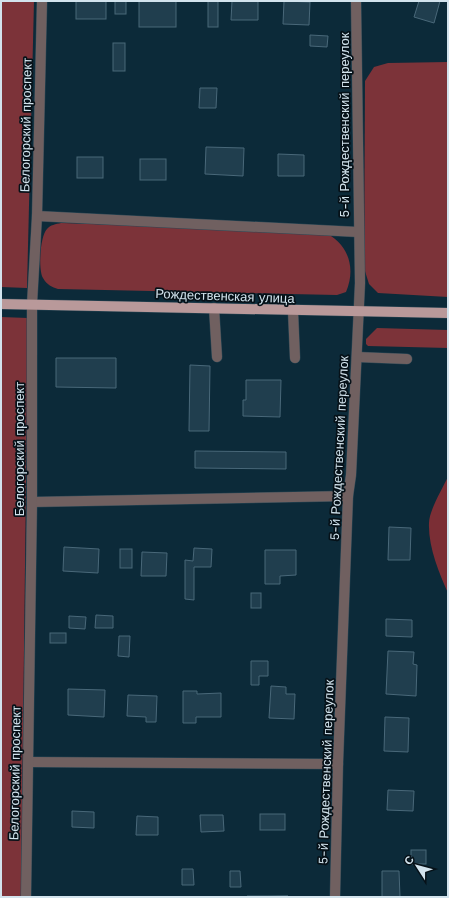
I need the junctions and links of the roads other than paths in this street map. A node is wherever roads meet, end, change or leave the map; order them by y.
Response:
1 (42, 1) edge
2 (356, 1) edge
3 (37, 216) junction
4 (358, 232) junction
5 (1, 304) edge
6 (32, 304) junction
7 (214, 308) junction
8 (293, 311) junction
9 (358, 311) junction
10 (448, 313) edge
11 (216, 357) dead end
12 (357, 357) junction
13 (295, 358) dead end
14 (407, 359) dead end
15 (348, 496) junction
16 (32, 502) junction
17 (29, 762) junction
18 (338, 764) junction
19 (26, 897) edge
20 (335, 897) edge

1 - 3 street, Белогорский проспект
2 - 4 street, 5-й Рождественский переулок
3 - 4 street
3 - 6 street, Белогорский проспект
4 - 9 street, 5-й Рождественский переулок
5 - 6 main road, Рождественская улица
6 - 7 main road, Рождественская улица
6 - 16 street, Белогорский проспект
7 - 8 main road, Рождественская улица
7 - 11 street
8 - 9 main road, Рождественская улица
8 - 13 street
9 - 10 main road, Рождественская улица
9 - 12 street, 5-й Рождественский переулок
12 - 14 street
12 - 15 street, 5-й Рождественский переулок
15 - 16 street
15 - 18 street, 5-й Рождественский переулок
16 - 17 street, Белогорский проспект
17 - 18 street
17 - 19 street, Белогорский проспект
18 - 20 street, 5-й Рождественский переулок

